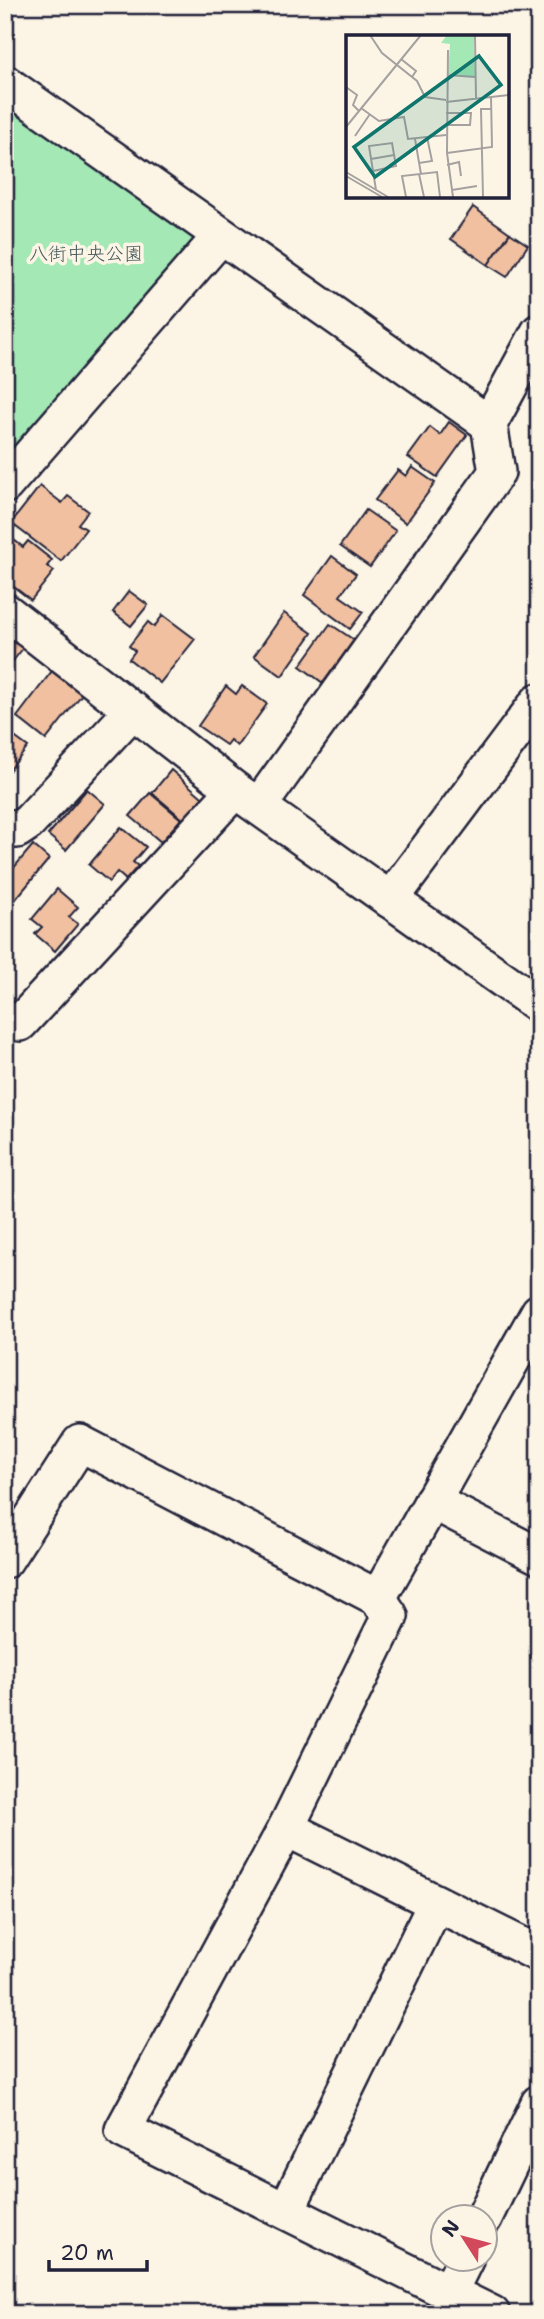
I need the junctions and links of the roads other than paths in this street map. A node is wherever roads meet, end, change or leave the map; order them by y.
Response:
1 (5, 83) edge
2 (221, 236) junction
3 (539, 332) edge
4 (489, 424) junction
5 (5, 485) edge
6 (5, 611) edge
7 (539, 701) edge
8 (133, 710) junction
9 (247, 798) junction
10 (5, 827) edge
11 (390, 900) junction
12 (538, 1003) edge
13 (5, 1020) edge
14 (533, 1333) edge
15 (432, 1501) junction
16 (539, 1556) edge
17 (5, 1560) edge
18 (378, 1598) junction
19 (286, 1828) junction
20 (436, 1903) junction
21 (539, 1954) edge
22 (539, 2103) edge
23 (490, 2204) edge
24 (286, 2211) junction
25 (457, 2274) edge
26 (449, 2292) junction
27 (492, 2314) edge

1 - 2 street
2 - 4 street
2 - 5 street
3 - 4 street
4 - 9 street
6 - 8 street
7 - 11 street
8 - 9 street
8 - 10 street
9 - 11 street
9 - 13 street
11 - 12 street
14 - 15 street
15 - 16 street
15 - 18 street
17 - 18 street
18 - 19 street
19 - 20 street
19 - 24 street
20 - 21 street
20 - 24 street
22 - 23 street
24 - 26 street
25 - 26 street
26 - 27 street

